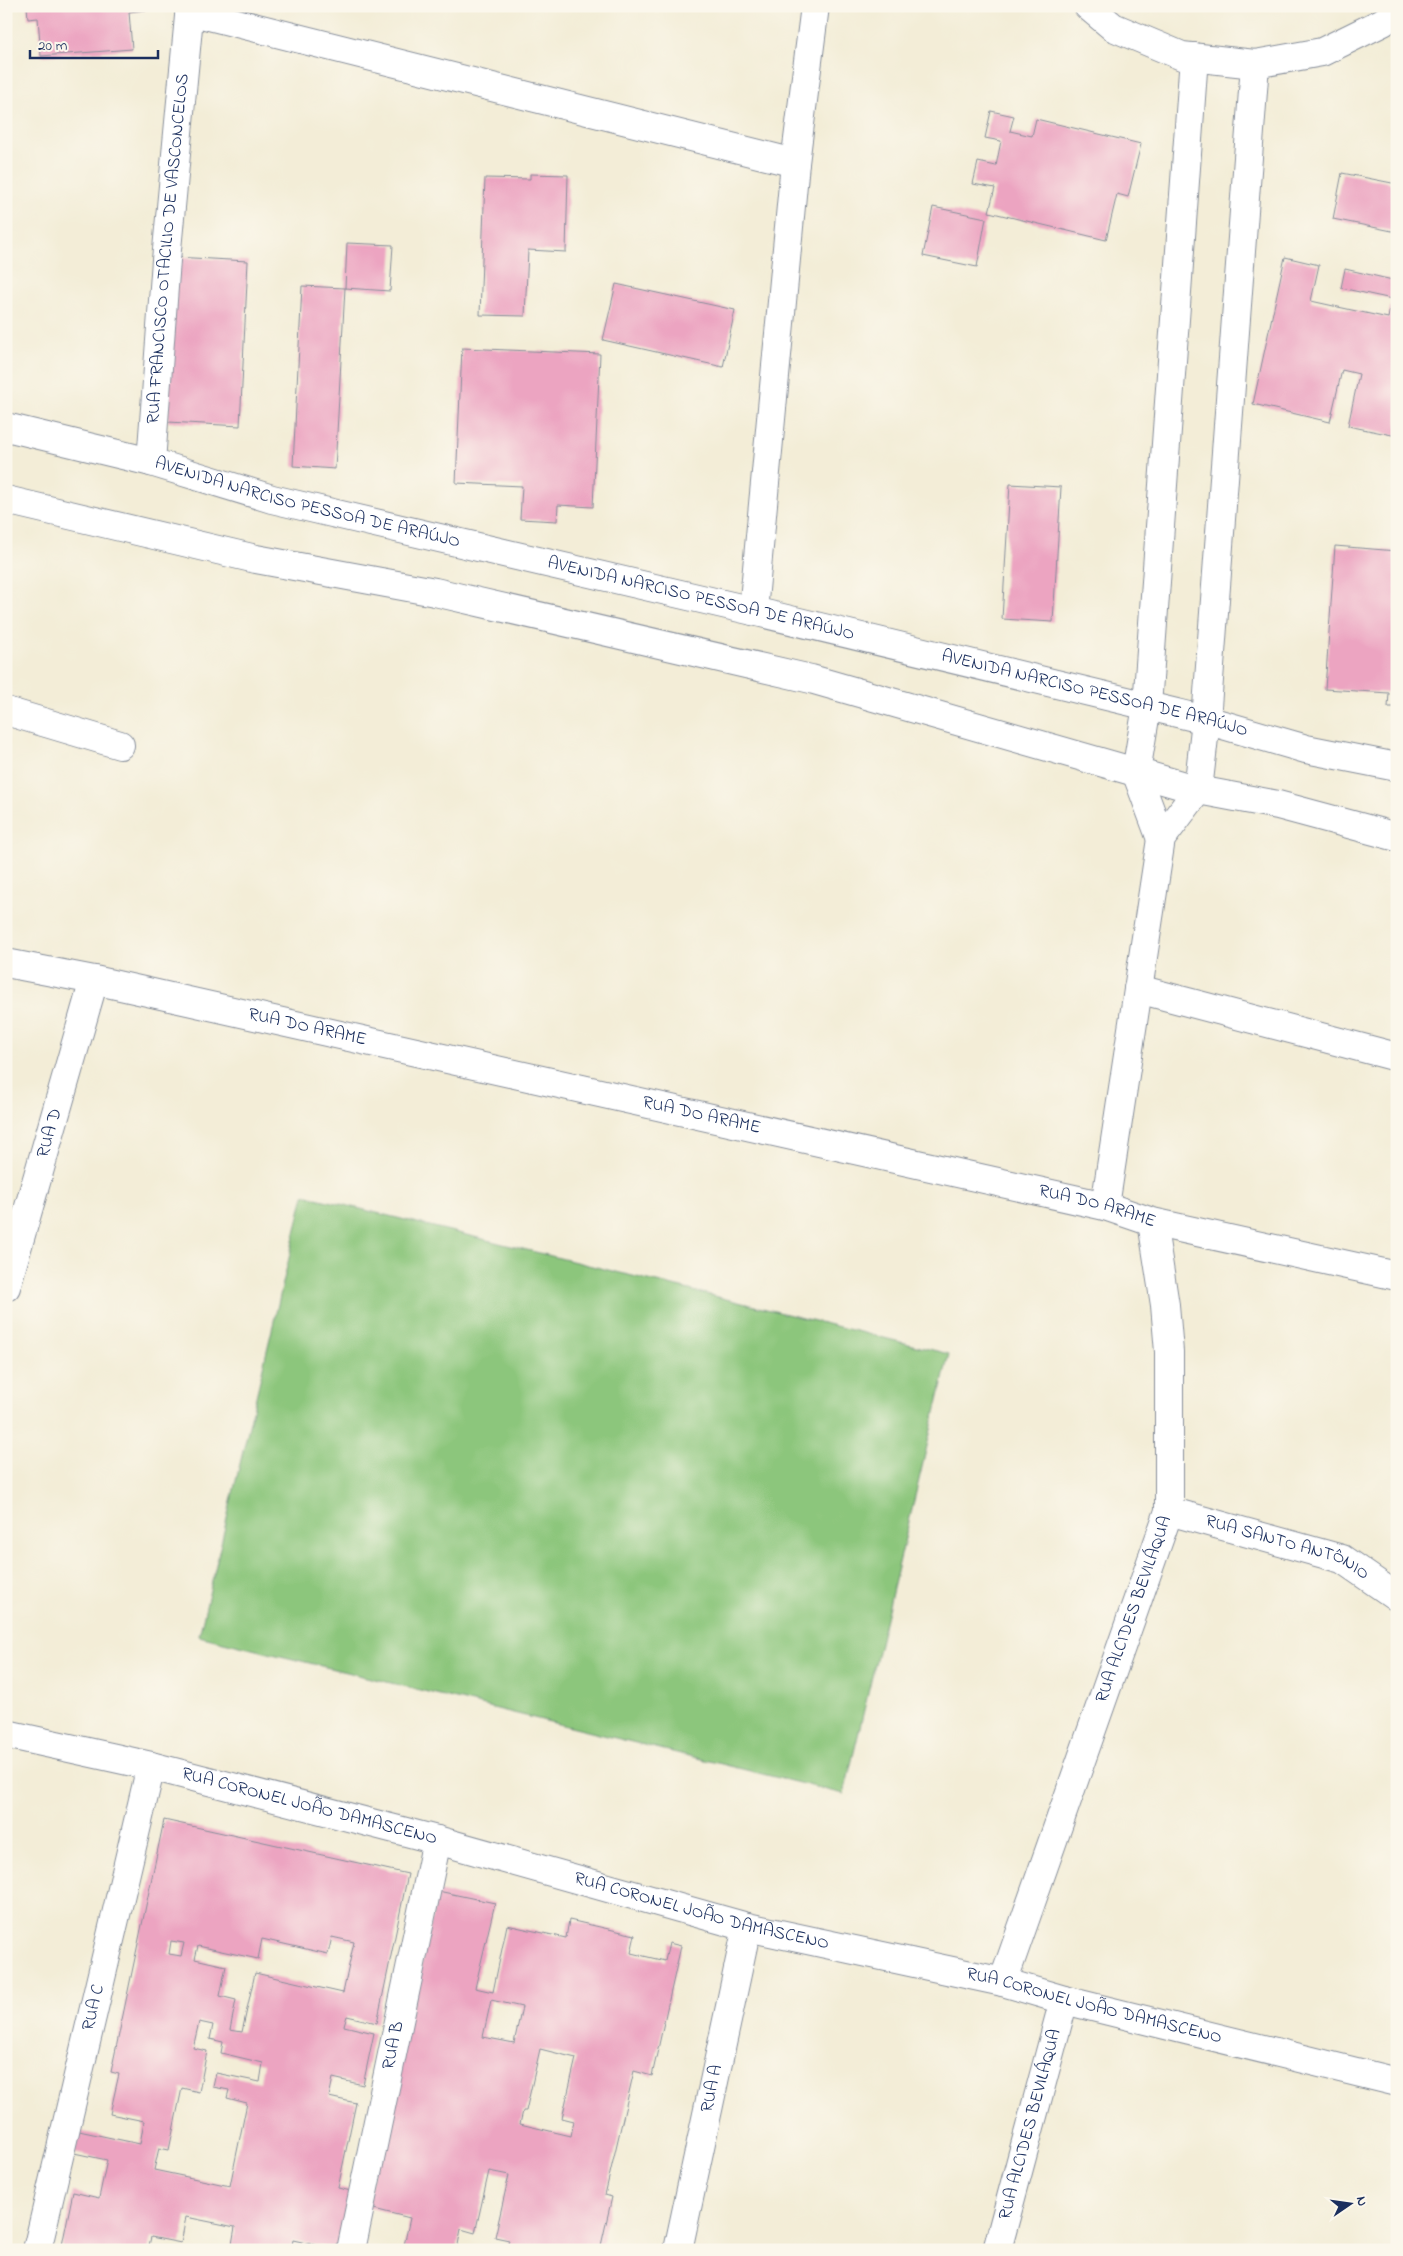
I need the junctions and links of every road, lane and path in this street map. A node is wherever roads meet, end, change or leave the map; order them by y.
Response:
1 (815, 6) edge
2 (1088, 6) edge
3 (189, 9) edge
4 (1397, 10) edge
5 (1194, 58) junction
6 (1255, 64) junction
7 (795, 163) junction
8 (6, 427) edge
9 (151, 462) junction
10 (6, 500) edge
11 (753, 611) junction
12 (1147, 706) junction
13 (6, 712) edge
14 (1206, 720) junction
15 (120, 744) dead end
16 (1397, 767) edge
17 (1136, 772) junction
18 (1198, 790) junction
19 (1397, 836) edge
20 (1161, 839) junction
21 (6, 963) edge
22 (94, 980) junction
23 (1138, 990) junction
24 (1397, 1057) edge
25 (1105, 1206) junction
26 (1152, 1222) junction
27 (1397, 1276) edge
28 (6, 1288) edge
29 (1169, 1511) junction
30 (1397, 1597) edge
31 (6, 1734) edge
32 (151, 1766) junction
33 (437, 1840) junction
34 (747, 1927) junction
35 (1003, 1982) junction
36 (1064, 2000) junction
37 (1397, 2082) edge
38 (37, 2250) edge
39 (350, 2250) edge
40 (678, 2250) edge
41 (997, 2250) edge

1 - 7 street
2 - 5 street
3 - 7 street
3 - 9 street, RUA FRANCISCO OTACILIO DE VASCONCELOS
4 - 6 street
5 - 6 street
5 - 12 street
6 - 14 street
7 - 11 street
8 - 9 street, AVENIDA NARCISO PESSOA DE ARAÚJO
9 - 11 street, AVENIDA NARCISO PESSOA DE ARAÚJO
10 - 17 street
11 - 12 street, AVENIDA NARCISO PESSOA DE ARAÚJO
12 - 14 street, AVENIDA NARCISO PESSOA DE ARAÚJO
12 - 17 street
13 - 15 street
14 - 16 street, AVENIDA NARCISO PESSOA DE ARAÚJO
14 - 18 street
17 - 18 street
17 - 20 street
18 - 19 street
18 - 20 street
20 - 23 street
21 - 22 street, RUA DO ARAME
22 - 25 street, RUA DO ARAME
22 - 28 street, RUA D
23 - 24 street
23 - 25 street
25 - 26 street, RUA DO ARAME
26 - 27 street, RUA DO ARAME
26 - 29 street, RUA ALCIDES BEVILÁQUA
29 - 30 street, RUA SANTO ANTÔNIO
29 - 35 street, RUA ALCIDES BEVILÁQUA
31 - 32 street, RUA CORONEL JOÃO DAMASCENO
32 - 33 street, RUA CORONEL JOÃO DAMASCENO
32 - 38 street, RUA C
33 - 34 street, RUA CORONEL JOÃO DAMASCENO
33 - 39 street, RUA B
34 - 35 street, RUA CORONEL JOÃO DAMASCENO
34 - 40 street, RUA A
35 - 36 street, RUA CORONEL JOÃO DAMASCENO
36 - 37 street, RUA CORONEL JOÃO DAMASCENO
36 - 41 street, RUA ALCIDES BEVILÁQUA

